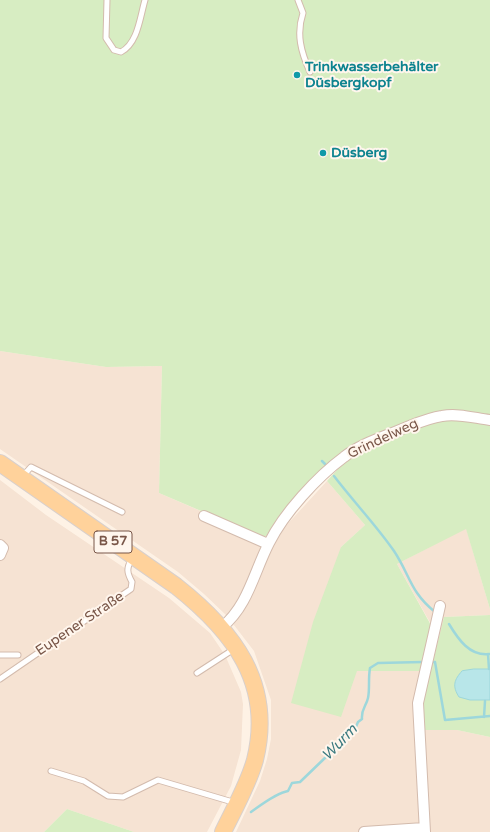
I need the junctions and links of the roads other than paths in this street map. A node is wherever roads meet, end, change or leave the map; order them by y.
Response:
1 (106, 0) edge
2 (145, 0) edge
3 (298, 0) edge
4 (310, 72) dead end
5 (490, 420) edge
6 (0, 463) edge
7 (22, 478) junction
8 (122, 512) dead end
9 (204, 516) dead end
10 (268, 544) junction
11 (0, 545) edge
12 (0, 555) edge
13 (134, 557) junction
14 (440, 606) dead end
15 (222, 627) junction
16 (236, 647) junction
17 (0, 655) edge
18 (18, 655) dead end
19 (197, 673) dead end
20 (0, 678) edge
21 (51, 771) dead end
22 (237, 804) junction
23 (425, 830) edge
24 (223, 832) edge
25 (364, 832) edge

1 - 2 lane
3 - 4 lane
5 - 10 street, Grindelweg
6 - 7 main road, B 57
7 - 8 lane
7 - 13 main road, B 57
9 - 10 street
10 - 15 street, Grindelweg
11 - 12 street
13 - 15 main road, B 57
13 - 20 lane, Eupener Straße
14 - 23 street
15 - 16 main road, B 57
16 - 19 lane
16 - 22 main road, B 57
17 - 18 lane
21 - 22 lane
22 - 24 main road, B 57
23 - 25 street

